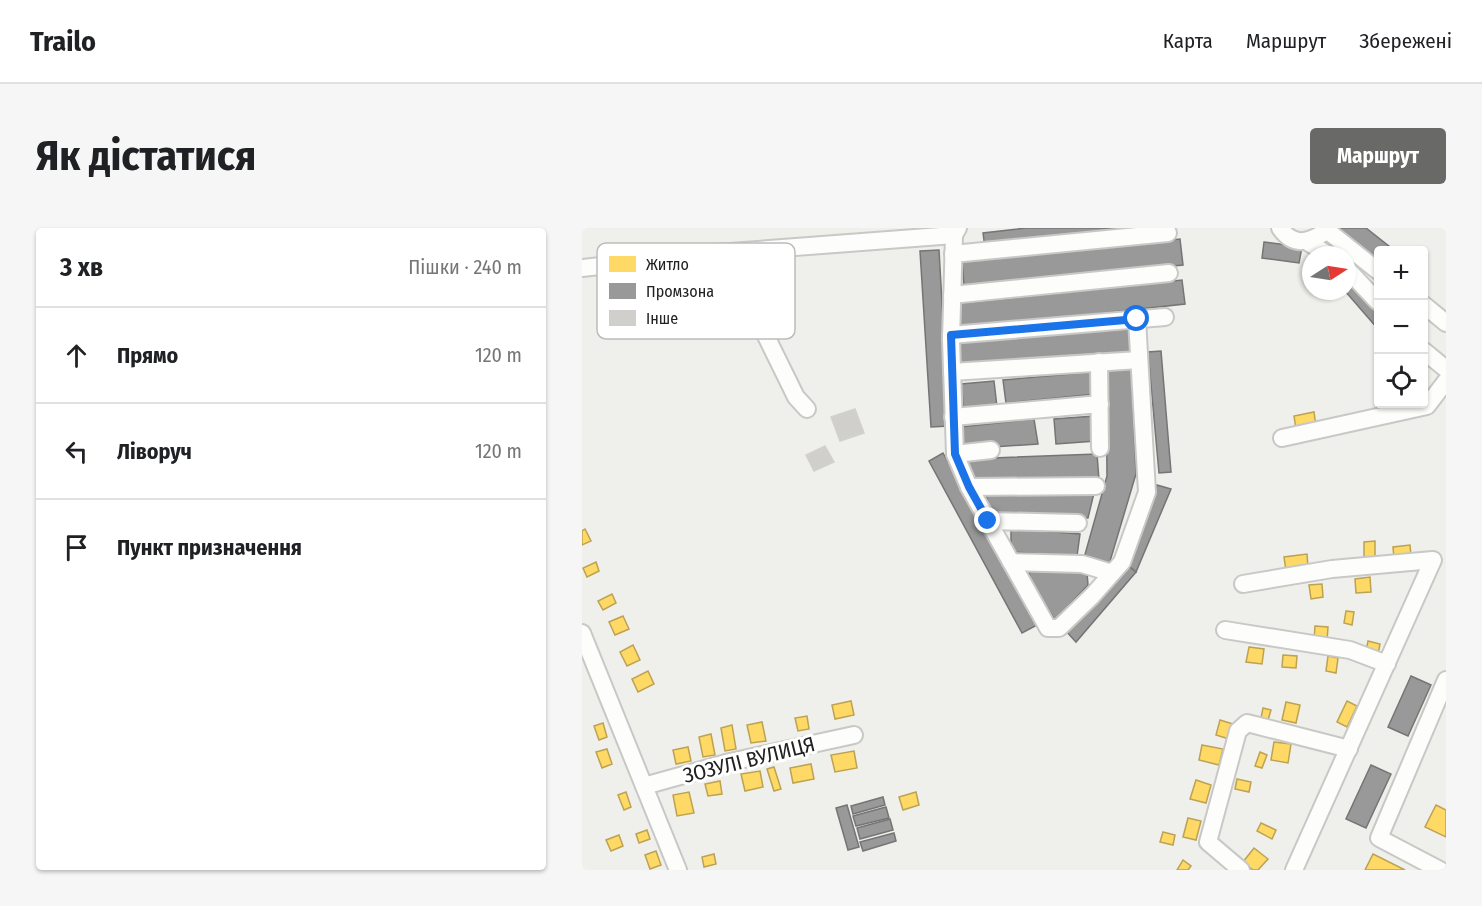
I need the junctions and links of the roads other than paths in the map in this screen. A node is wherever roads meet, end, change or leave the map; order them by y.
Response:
1 (1280, 228) edge
2 (1326, 230) edge
3 (956, 232) edge
4 (1168, 233) dead end
5 (1309, 243) junction
6 (795, 246) edge
7 (1314, 246) edge
8 (953, 254) junction
9 (597, 266) edge
10 (582, 268) edge
11 (1374, 268) edge
12 (1169, 273) dead end
13 (1356, 279) edge
14 (952, 295) junction
15 (1376, 300) edge
16 (1428, 308) edge
17 (1164, 317) dead end
18 (1137, 319) junction
19 (1446, 323) edge
20 (951, 335) junction
21 (767, 339) edge
22 (1428, 354) edge
23 (1139, 360) junction
24 (1099, 362) junction
25 (1446, 369) edge
26 (952, 372) junction
27 (1446, 381) edge
28 (1100, 404) junction
29 (807, 409) dead end
30 (953, 417) junction
31 (1282, 438) dead end
32 (1100, 448) dead end
33 (991, 450) dead end
34 (955, 454) junction
35 (1096, 486) dead end
36 (969, 487) junction
37 (988, 521) junction
38 (1078, 523) dead end
39 (1011, 562) junction
40 (1112, 573) junction
41 (1243, 584) dead end
42 (1225, 630) dead end
43 (582, 633) edge
44 (1387, 664) junction
45 (1446, 680) edge
46 (854, 735) dead end
47 (1349, 749) junction
48 (644, 786) junction
49 (678, 870) edge
50 (1241, 870) edge
51 (1294, 870) edge
52 (1440, 870) edge

1 - 5 street
2 - 5 street
2 - 11 street
3 - 6 street
3 - 8 street
4 - 8 street
5 - 7 street
8 - 14 street
9 - 10 street
12 - 14 street
13 - 15 street
14 - 20 street
16 - 19 street
17 - 18 street
18 - 20 street
18 - 23 street
20 - 26 street
21 - 29 street
22 - 25 street
23 - 24 street
23 - 40 street
24 - 26 street
24 - 28 street
26 - 30 street
27 - 31 street
28 - 30 street
28 - 32 street
30 - 34 street
33 - 34 street
34 - 36 street
35 - 36 street
36 - 37 street
37 - 38 street
37 - 39 street
39 - 40 street
39 - 40 street
41 - 44 street
42 - 44 street
43 - 48 street
44 - 47 street
45 - 52 street
46 - 48 street, ЗОЗУЛІ ВУЛИЦЯ
47 - 50 street
47 - 51 street
48 - 49 street

